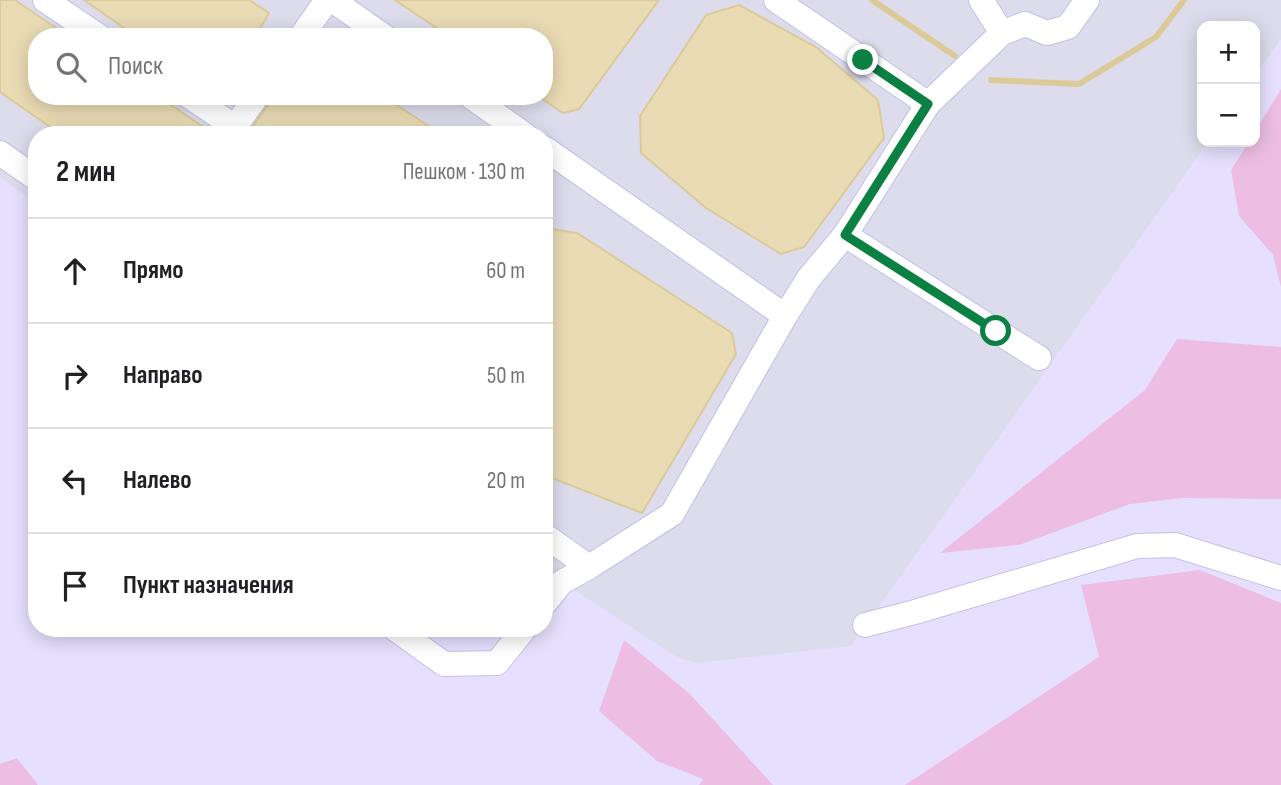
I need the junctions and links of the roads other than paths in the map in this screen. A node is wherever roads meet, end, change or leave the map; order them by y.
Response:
1 (45, 0) edge
2 (330, 0) edge
3 (776, 0) edge
4 (981, 0) edge
5 (1087, 0) edge
6 (87, 28) edge
7 (307, 28) edge
8 (372, 28) edge
9 (1002, 33) junction
10 (928, 104) junction
11 (200, 105) edge
12 (251, 105) edge
13 (483, 105) edge
14 (226, 126) edge
15 (236, 126) edge
16 (512, 126) edge
17 (0, 153) edge
18 (553, 154) edge
19 (28, 173) edge
20 (845, 235) junction
21 (785, 316) junction
22 (1040, 358) dead end
23 (553, 541) edge
24 (589, 567) junction
25 (1281, 578) edge
26 (553, 593) edge
27 (865, 625) dead end
28 (406, 637) edge
29 (518, 637) edge

1 - 6 lane
2 - 7 lane
2 - 8 lane
3 - 10 lane
4 - 9 lane
5 - 9 lane
9 - 10 lane
10 - 20 lane
11 - 14 lane
12 - 15 lane
13 - 16 lane
17 - 19 lane
18 - 21 lane
20 - 21 lane
20 - 22 lane
21 - 24 lane
23 - 24 lane
24 - 26 lane
25 - 27 lane
28 - 29 lane

